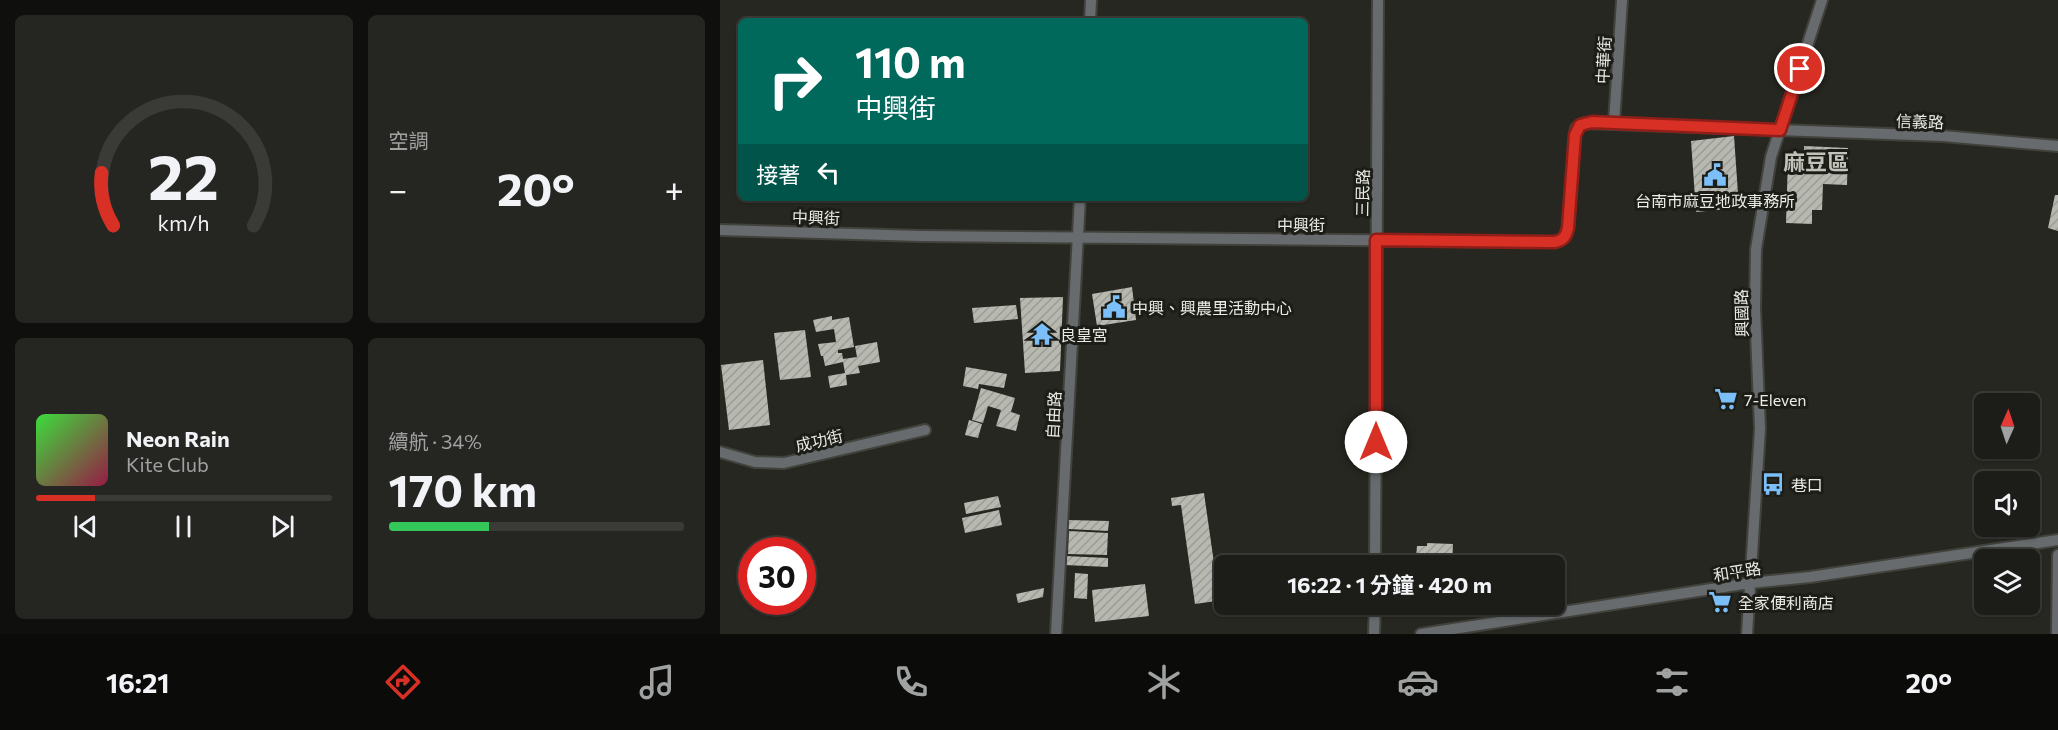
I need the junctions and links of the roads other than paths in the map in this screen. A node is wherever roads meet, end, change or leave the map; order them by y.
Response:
1 (1091, 0) edge
2 (1378, 0) edge
3 (1622, 0) edge
4 (1822, 0) edge
5 (1090, 18) edge
6 (1614, 123) junction
7 (1780, 130) junction
8 (2058, 146) edge
9 (1080, 201) edge
10 (720, 230) edge
11 (1078, 237) junction
12 (1376, 240) junction
13 (925, 430) dead end
14 (720, 452) edge
15 (2058, 540) edge
16 (1375, 555) edge
17 (2058, 555) edge
18 (1750, 583) junction
19 (1375, 615) edge
20 (1056, 634) edge
21 (1374, 634) edge
22 (1421, 634) edge
23 (1747, 634) edge
24 (2056, 634) edge

1 - 5 street
2 - 12 street, 三民路
3 - 6 street, 中華街
4 - 7 street, 興國路
6 - 7 street, 中興街
6 - 12 street, 中興街
7 - 8 street, 信義路
7 - 18 street, 興國路
9 - 11 street, 自由路
10 - 11 street, 中興街
11 - 12 street, 中興街
11 - 20 street, 自由路
12 - 16 street, 三民路
13 - 14 street, 成功街
15 - 18 street, 和平路
17 - 24 street
18 - 22 street, 和平路
18 - 23 street, 興國路
19 - 21 street

